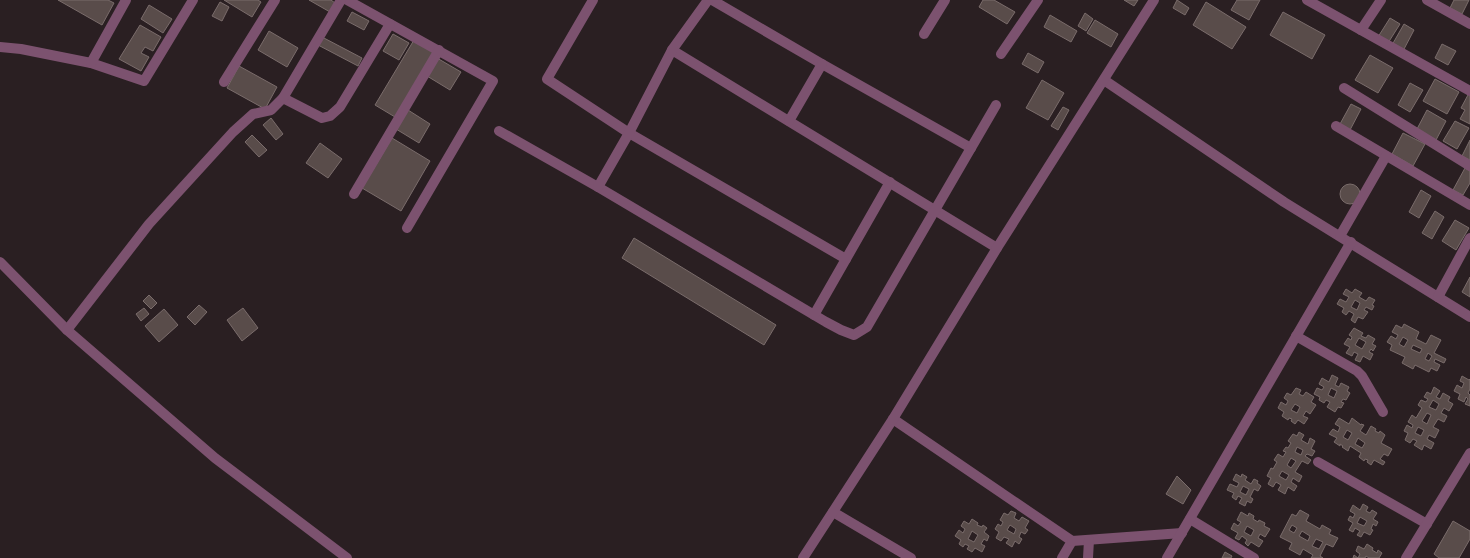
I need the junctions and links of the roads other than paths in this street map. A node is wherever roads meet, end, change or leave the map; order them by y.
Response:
1 (126, 0) edge
2 (193, 0) edge
3 (276, 0) edge
4 (341, 0) edge
5 (348, 0) edge
6 (594, 0) edge
7 (708, 0) edge
8 (712, 0) edge
9 (945, 0) edge
10 (1038, 0) edge
11 (1154, 0) edge
12 (1307, 0) edge
13 (1381, 0) edge
14 (1427, 0) edge
15 (390, 24) junction
16 (1470, 24) edge
17 (1361, 30) junction
18 (924, 34) dead end
19 (0, 47) edge
20 (438, 50) junction
21 (672, 50) junction
22 (1001, 54) dead end
23 (91, 63) junction
24 (822, 64) junction
25 (1104, 80) junction
26 (224, 82) dead end
27 (1344, 88) dead end
28 (1470, 91) edge
29 (283, 98) junction
30 (996, 105) dead end
31 (789, 121) junction
32 (1336, 126) dead end
33 (499, 131) dead end
34 (629, 133) junction
35 (971, 148) junction
36 (1386, 156) junction
37 (1470, 166) edge
38 (890, 182) junction
39 (598, 187) junction
40 (354, 194) dead end
41 (1470, 205) edge
42 (935, 210) junction
43 (407, 228) dead end
44 (1340, 236) junction
45 (1470, 238) edge
46 (1351, 242) junction
47 (997, 248) junction
48 (846, 259) junction
49 (0, 262) edge
50 (1438, 298) junction
51 (814, 315) junction
52 (1470, 317) edge
53 (67, 330) junction
54 (1296, 336) junction
55 (1383, 412) dead end
56 (893, 419) junction
57 (1469, 457) edge
58 (1318, 462) dead end
59 (833, 512) junction
60 (1190, 519) junction
61 (1427, 524) junction
62 (1182, 533) junction
63 (1089, 540) junction
64 (1072, 541) junction
65 (347, 558) edge
66 (803, 558) edge
67 (911, 558) edge
68 (1062, 558) edge
69 (1088, 558) edge
70 (1167, 558) edge
71 (1254, 558) edge
72 (1406, 558) edge

1 - 23 street
2 - 23 street
3 - 26 street
4 - 29 street
5 - 15 street
6 - 34 street
7 - 21 street
8 - 24 street
9 - 18 street
10 - 22 street
11 - 25 street
12 - 17 street
13 - 17 street
14 - 16 street
15 - 20 street
15 - 29 street
17 - 28 street
19 - 23 street
20 - 40 street
20 - 43 street
21 - 31 street
21 - 34 street
24 - 31 street
24 - 35 street
25 - 44 street
25 - 47 street
27 - 37 street
29 - 53 street
30 - 35 street
31 - 38 street
32 - 36 street
33 - 39 street
34 - 39 street
34 - 48 street
35 - 42 street
36 - 41 street
36 - 44 street
38 - 42 street
38 - 48 street
39 - 51 street
42 - 47 street
42 - 51 street
44 - 46 street
45 - 50 street
46 - 50 street
46 - 54 street
47 - 56 street
48 - 51 street
49 - 53 street
50 - 52 street
53 - 65 street
54 - 55 street
54 - 60 street
56 - 59 street
56 - 64 street
57 - 61 street
58 - 61 street
59 - 66 street
59 - 67 street
60 - 62 street
60 - 71 street
61 - 72 street
62 - 63 street
62 - 70 street
63 - 64 street
63 - 69 street
64 - 68 street

